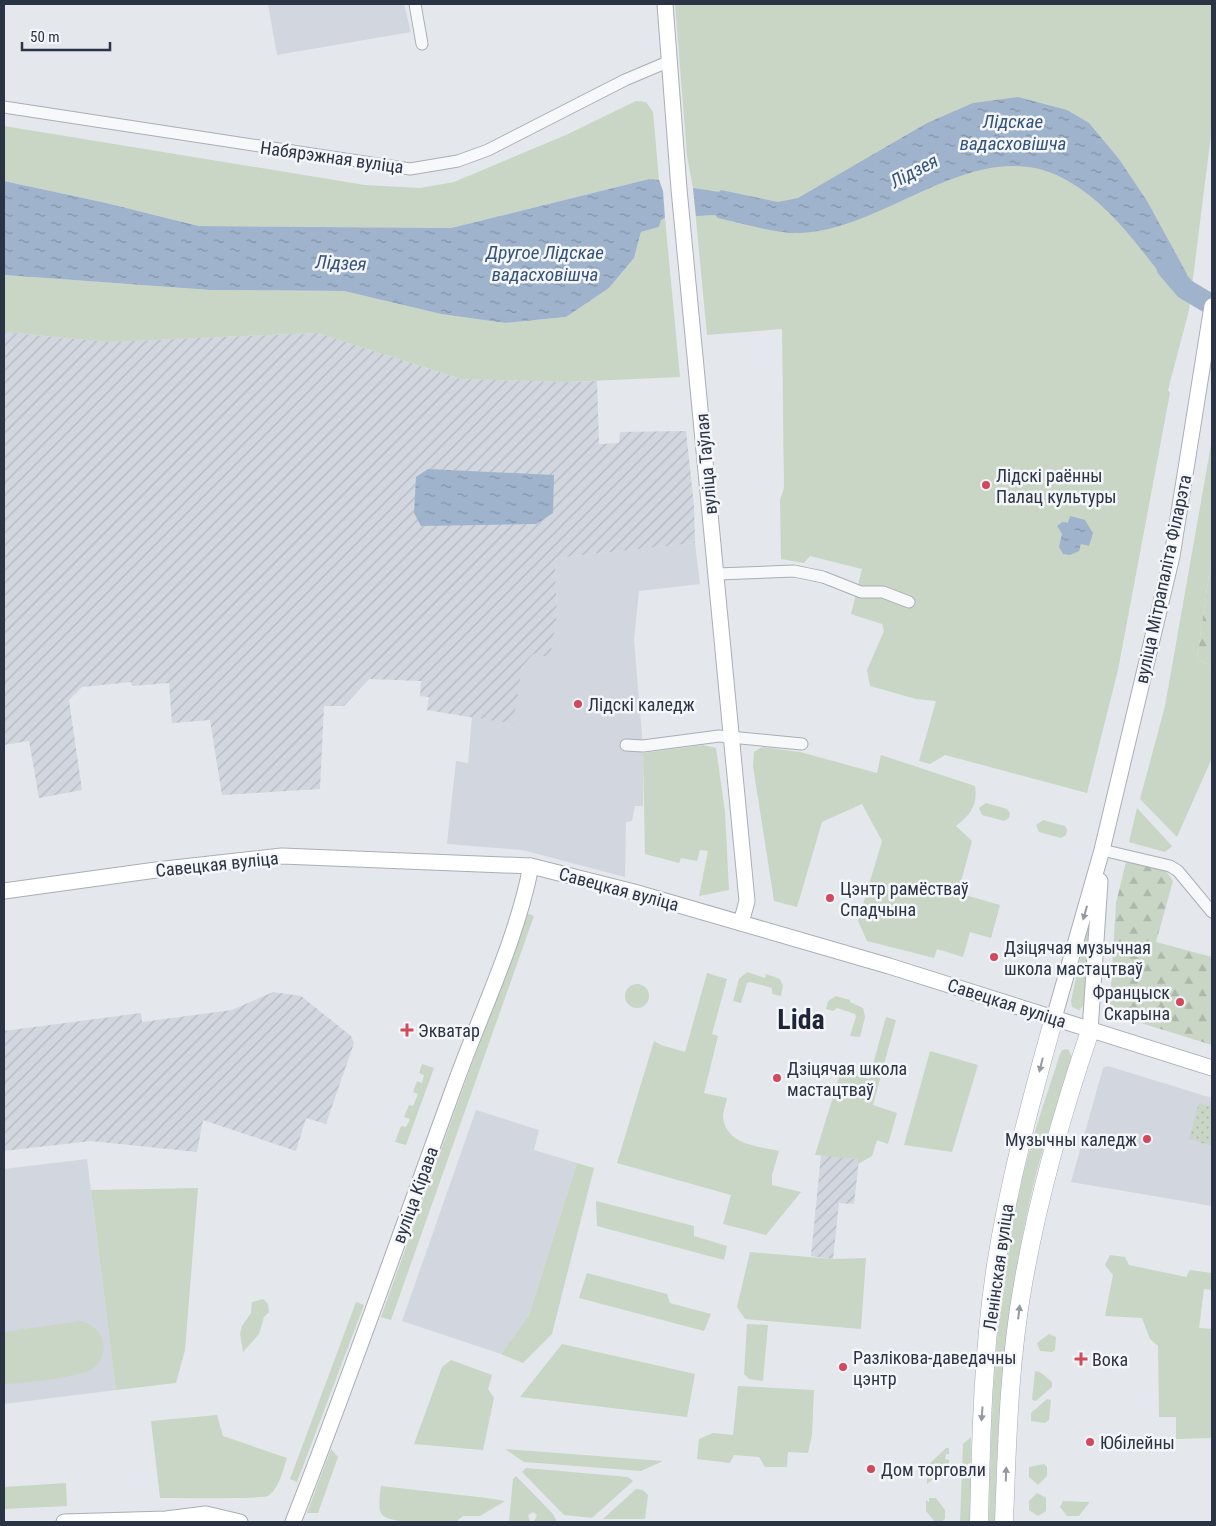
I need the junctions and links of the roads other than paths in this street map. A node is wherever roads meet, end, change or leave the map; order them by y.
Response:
1 (415, 4) edge
2 (665, 4) edge
3 (422, 44) dead end
4 (670, 61) junction
5 (4, 107) edge
6 (1212, 306) edge
7 (716, 574) junction
8 (910, 602) dead end
9 (732, 737) junction
10 (802, 744) dead end
11 (626, 745) dead end
12 (1102, 850) junction
13 (531, 866) junction
14 (4, 891) edge
15 (1212, 912) edge
16 (741, 923) junction
17 (1054, 1018) junction
18 (1090, 1030) junction
19 (1212, 1068) edge
20 (166, 1519) junction
21 (64, 1522) edge
22 (183, 1522) edge
23 (240, 1522) edge
24 (293, 1522) edge
25 (979, 1522) edge
26 (1004, 1522) edge

1 - 3 street
2 - 4 main road, вуліца Таўлая
4 - 5 street, Набярэжная вуліца
4 - 7 main road, вуліца Таўлая
6 - 12 main road, вуліца Мітрапаліта Філарэта
7 - 8 street
7 - 9 main road, вуліца Таўлая
9 - 10 street
9 - 11 street
9 - 16 main road, вуліца Таўлая
12 - 15 street
12 -> 17 main road, вуліца Мітрапаліта Філарэта
12 - 18 main road, вуліца Мітрапаліта Філарэта
13 - 14 main road, Савецкая вуліца
13 - 16 main road, Савецкая вуліца
13 - 24 main road, вуліца Кірава
16 - 17 main road, Савецкая вуліца
17 - 18 main road, Савецкая вуліца
17 -> 25 main road, Ленінская вуліца
18 - 19 main road, Савецкая вуліца
26 -> 18 main road, Ленінская вуліца
20 - 21 main road
20 - 22 main road
20 - 23 main road

